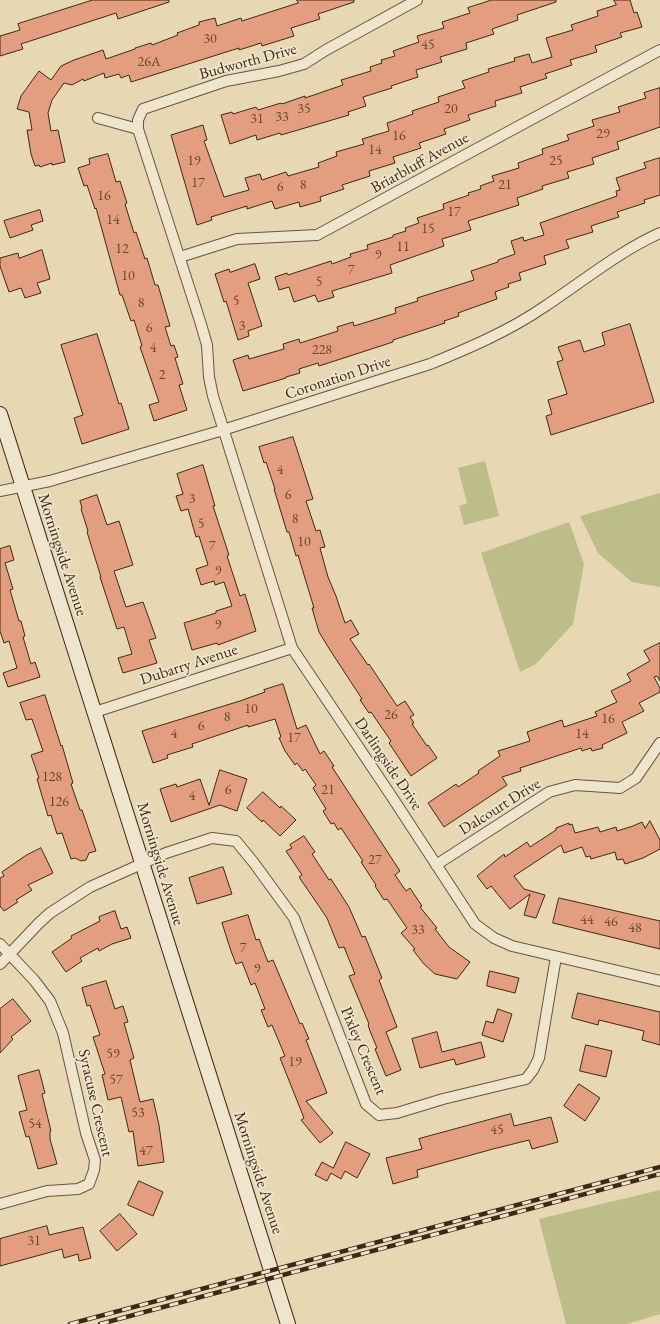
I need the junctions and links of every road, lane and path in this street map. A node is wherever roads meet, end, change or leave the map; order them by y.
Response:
1 (417, 0) edge
2 (660, 50) edge
3 (98, 118) dead end
4 (138, 129) junction
5 (660, 233) edge
6 (180, 257) junction
7 (0, 414) edge
8 (223, 430) junction
9 (22, 486) junction
10 (0, 491) edge
11 (292, 648) junction
12 (95, 712) junction
13 (660, 743) edge
14 (142, 863) junction
15 (436, 865) junction
16 (0, 944) edge
17 (10, 954) junction
18 (556, 957) junction
19 (0, 964) edge
20 (660, 981) edge
21 (0, 1204) edge
22 (288, 1324) edge

1 - 4 street, Budworth Drive
2 - 6 street, Briarbluff Avenue
3 - 4 street
4 - 6 street
5 - 8 street, Coronation Drive
6 - 8 street
7 - 9 main road, Morningside Avenue
8 - 9 street, Coronation Drive
8 - 11 street, Darlingside Drive
9 - 10 street, Coronation Drive
9 - 12 main road, Morningside Avenue
11 - 12 street, Dubarry Avenue
11 - 15 street, Darlingside Drive
12 - 14 main road, Morningside Avenue
13 - 15 street, Dalcourt Drive
14 - 17 street
14 - 18 street, Pixley Crescent
14 - 22 main road, Morningside Avenue
15 - 18 street, Darlingside Drive
16 - 17 street
17 - 19 street
17 - 21 street, Syracuse Crescent
18 - 20 street, Darlingside Drive

